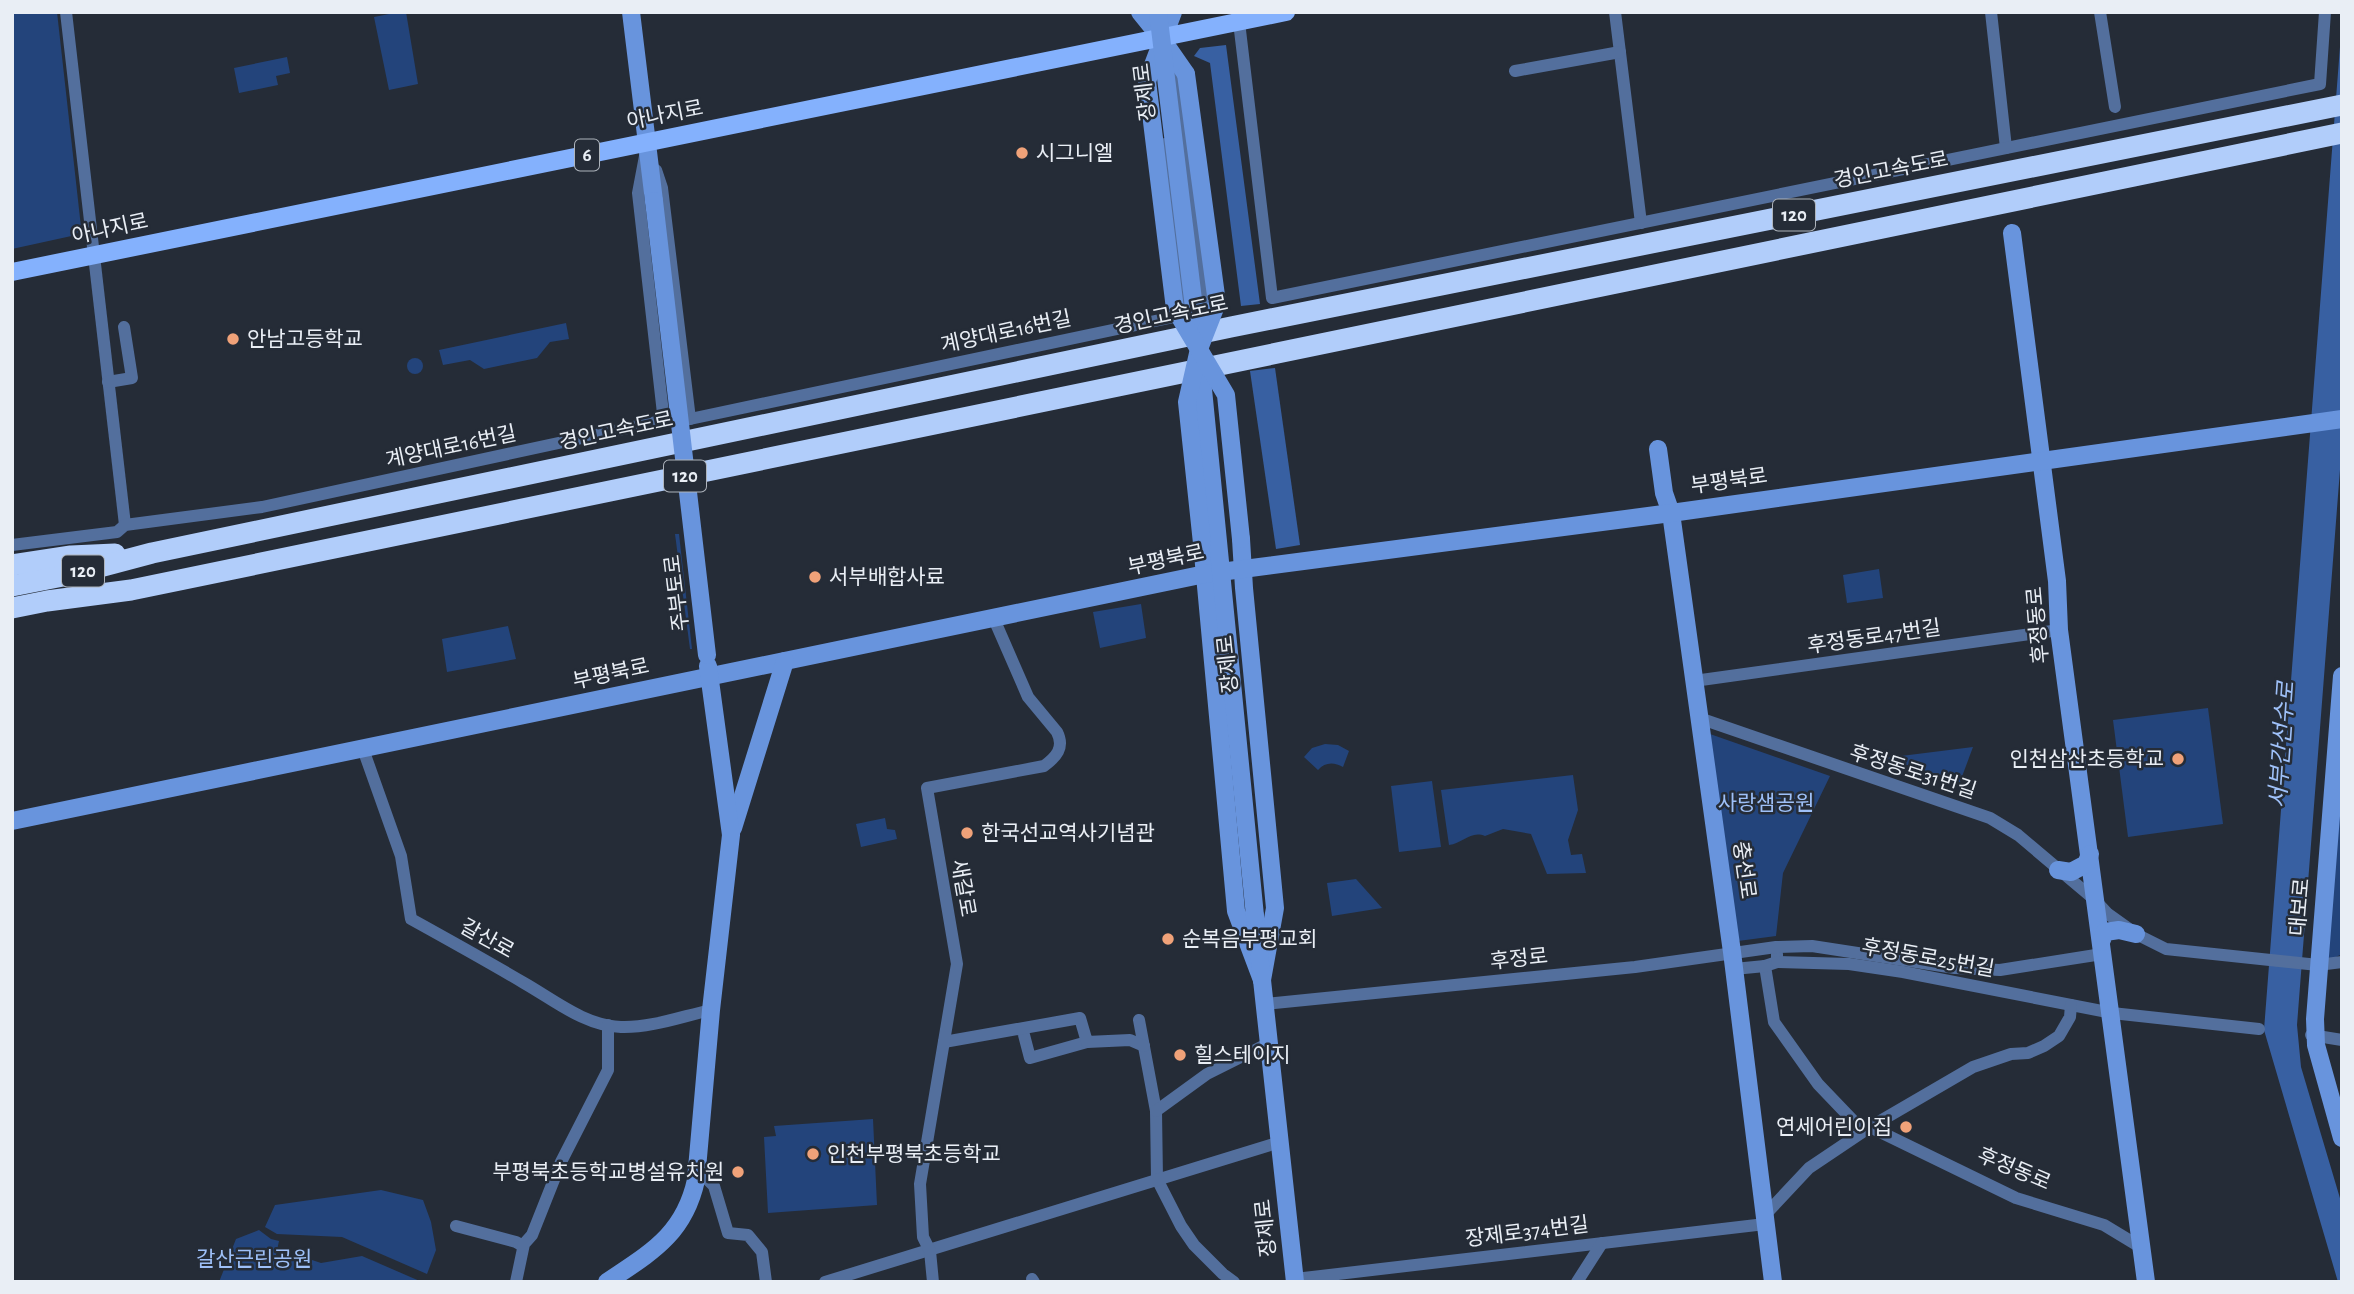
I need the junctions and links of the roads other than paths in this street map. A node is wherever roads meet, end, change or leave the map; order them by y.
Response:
1 (66, 12) edge
2 (631, 12) edge
3 (1140, 12) edge
4 (1158, 12) edge
5 (1172, 12) edge
6 (1615, 12) edge
7 (1991, 12) edge
8 (2100, 12) edge
9 (2325, 12) edge
10 (1279, 13) edge
11 (1238, 22) junction
12 (1161, 38) junction
13 (1620, 52) junction
14 (1515, 71) dead end
15 (2342, 105) edge
16 (2115, 107) dead end
17 (2342, 133) edge
18 (647, 142) junction
19 (2006, 148) junction
20 (1641, 223) junction
21 (2012, 233) dead end
22 (94, 256) junction
23 (12, 272) edge
24 (1185, 314) junction
25 (124, 327) dead end
26 (1199, 349) junction
27 (108, 382) junction
28 (687, 394) junction
29 (662, 398) junction
30 (690, 419) junction
31 (2342, 419) edge
32 (664, 422) junction
33 (1658, 449) dead end
34 (2042, 462) junction
35 (1671, 513) junction
36 (125, 525) junction
37 (12, 545) edge
38 (152, 553) junction
39 (12, 565) edge
40 (1242, 568) junction
41 (1205, 574) junction
42 (12, 586) edge
43 (131, 590) junction
44 (12, 608) edge
45 (993, 619) junction
46 (12, 623) edge
47 (2059, 631) junction
48 (785, 662) junction
49 (2342, 676) edge
50 (709, 677) junction
51 (1695, 681) junction
52 (1699, 718) junction
53 (363, 748) junction
54 (12, 821) edge
55 (731, 835) junction
56 (2090, 854) junction
57 (2058, 870) junction
58 (2095, 900) junction
59 (2136, 934) junction
60 (1776, 947) junction
61 (2101, 948) junction
62 (1733, 961) junction
63 (2342, 962) edge
64 (1771, 964) junction
65 (2318, 965) junction
66 (1262, 980) junction
67 (1265, 1004) junction
68 (2071, 1005) junction
69 (711, 1010) junction
70 (2112, 1013) junction
71 (1139, 1020) dead end
72 (608, 1025) junction
73 (2259, 1029) dead end
74 (1024, 1035) dead end
75 (2312, 1035) junction
76 (2342, 1040) edge
77 (944, 1042) junction
78 (1087, 1042) junction
79 (1269, 1043) junction
80 (1144, 1046) junction
81 (1156, 1111) junction
82 (1867, 1129) junction
83 (2342, 1138) edge
84 (1280, 1142) junction
85 (697, 1169) junction
86 (1157, 1179) junction
87 (1764, 1220) junction
88 (456, 1226) dead end
89 (1602, 1243) junction
90 (523, 1246) junction
91 (2142, 1248) junction
92 (930, 1251) junction
93 (1295, 1280) edge
94 (610, 1281) edge
95 (516, 1282) edge
96 (766, 1282) edge
97 (825, 1282) edge
98 (933, 1282) edge
99 (1234, 1282) edge
100 (1577, 1282) edge
101 (1773, 1282) edge
102 (2146, 1282) edge

1 - 22 street
2 - 18 street, 주부토로
3 - 12 street, 장제로
4 - 26 street, 장제로, bridge
5 - 12 street, 장제로
6 - 13 street
7 - 19 street
8 - 16 street
9 - 19 street
10 - 11 main road, 아나지로 / 6
11 - 12 main road, 아나지로 / 6
11 - 20 street
12 - 18 main road, 아나지로 / 6
12 - 24 street
12 - 24 street
12 - 26 street, 장제로, bridge
12 - 26 street, 장제로, bridge
13 - 14 street
13 - 20 street
15 - 38 highway, 경인고속도로 / 120
17 - 43 highway, 120
18 - 22 main road, 아나지로 / 6
18 - 28 street
18 - 29 street
18 - 50 street, 주부토로, bridge
19 - 20 street
21 - 34 street, 후정동로
22 - 23 main road, 아나지로 / 6
22 - 27 street
24 - 30 street, 계양대로16번길
25 - 27 street
26 - 40 street, 장제로, bridge
26 - 41 street, 장제로, bridge
26 - 66 street, 장제로, bridge
27 - 36 street
28 - 29 street
28 - 30 street
29 - 32 street
30 - 32 street, 계양대로16번길
31 - 34 street, 부평북로
32 - 36 street, 계양대로16번길
33 - 35 street, 충선로
34 - 35 street, 부평북로
34 - 47 street, 후정동로
35 - 40 street, 부평북로
35 - 51 street, 충선로
36 - 37 street, 계양대로16번길
38 - 39 highway
38 - 42 highway, 경인고속도로 / 120
40 - 41 street, 부평북로
40 - 66 street, 장제로
41 - 45 street, 부평북로
41 - 66 street, 장제로
43 - 44 highway, 120
43 - 46 highway
45 - 48 street, 부평북로
45 - 77 street, 새갈로
47 - 51 street, 후정동로47번길
47 - 56 street, 후정동로
48 - 50 street, 부평북로
48 - 55 street
49 - 65 street, 대보로
50 - 53 street, 부평북로
50 - 55 street, 주부토로
51 - 52 street, 충선로
52 - 57 street, 후정동로31번길
52 - 62 street, 충선로
53 - 54 street, 부평북로
53 - 72 street, 갈산로
55 - 69 street, 주부토로
56 - 57 street
56 - 58 street, 후정동로
57 - 58 street, 후정동로31번길
58 - 59 street, 후정동로31번길
58 - 61 street, 후정동로
59 - 61 street
59 - 65 street, 후정동로31번길
60 - 61 street, 후정로
60 - 62 street, 후정로
60 - 64 street
61 - 70 street, 후정동로
62 - 64 street, 후정로
62 - 67 street, 후정로
62 - 87 street, 충선로
63 - 65 street, 후정동로31번길
64 - 68 street, 후정동로25번길
64 - 82 street
65 - 75 street, 대보로
66 - 67 street, 장제로
67 - 79 street, 장제로
68 - 70 street, 후정동로25번길
68 - 82 street
69 - 72 street, 갈산로
69 - 85 street, 주부토로
70 - 73 street
70 - 91 street, 후정동로
71 - 80 street
72 - 90 street
74 - 78 street
75 - 76 street
75 - 83 street, 대보로
77 - 78 street
77 - 92 street, 새갈로
78 - 80 street
79 - 81 street
79 - 84 street, 장제로
80 - 81 street
81 - 86 street
82 - 87 street
82 - 91 street, 후정동로
84 - 86 street
84 - 93 street, 장제로
85 - 94 street, 주부토로
85 - 96 street
86 - 92 street
86 - 99 street
87 - 89 street, 장제로374번길
87 - 101 street, 충선로
88 - 90 street
89 - 93 street, 장제로374번길
89 - 100 street
90 - 95 street
91 - 102 street, 후정동로
92 - 97 street
92 - 98 street, 새갈로

